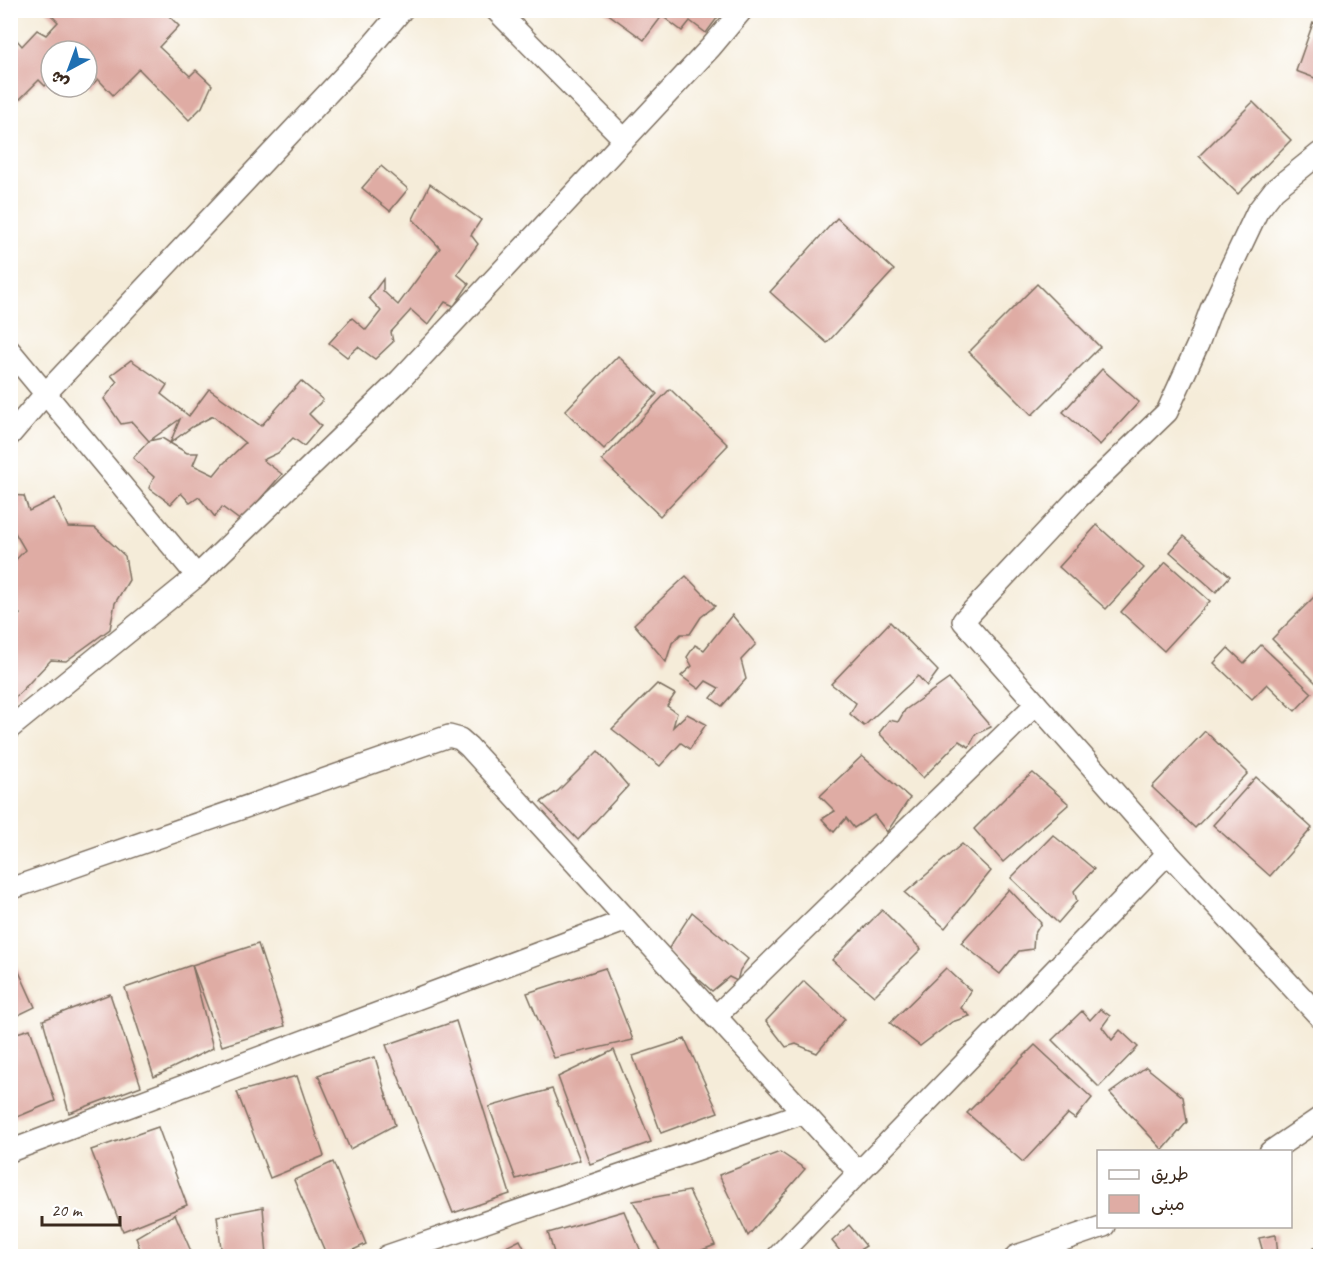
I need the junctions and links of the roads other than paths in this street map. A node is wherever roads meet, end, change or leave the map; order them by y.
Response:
1 (402, 10) edge
2 (496, 10) edge
3 (742, 10) edge
4 (624, 138) junction
5 (1320, 153) edge
6 (10, 351) edge
7 (46, 393) junction
8 (10, 435) edge
9 (197, 576) junction
10 (1035, 704) junction
11 (10, 728) edge
12 (1168, 853) junction
13 (10, 889) edge
14 (627, 920) junction
15 (715, 1017) junction
16 (1320, 1017) edge
17 (803, 1113) junction
18 (1320, 1118) edge
19 (10, 1150) edge
20 (1273, 1150) edge
21 (858, 1172) junction
22 (1101, 1228) edge
23 (387, 1257) edge
24 (778, 1257) edge
25 (1016, 1257) edge

1 - 7 street
2 - 4 street
3 - 4 street
4 - 9 street
5 - 10 street
6 - 7 street
7 - 8 street
7 - 9 street
9 - 11 street
10 - 12 street
10 - 15 street
12 - 16 street
12 - 21 street
13 - 14 street
14 - 15 street
14 - 19 street
15 - 17 street
17 - 21 street
17 - 23 street
18 - 20 street
21 - 24 street
22 - 25 street

